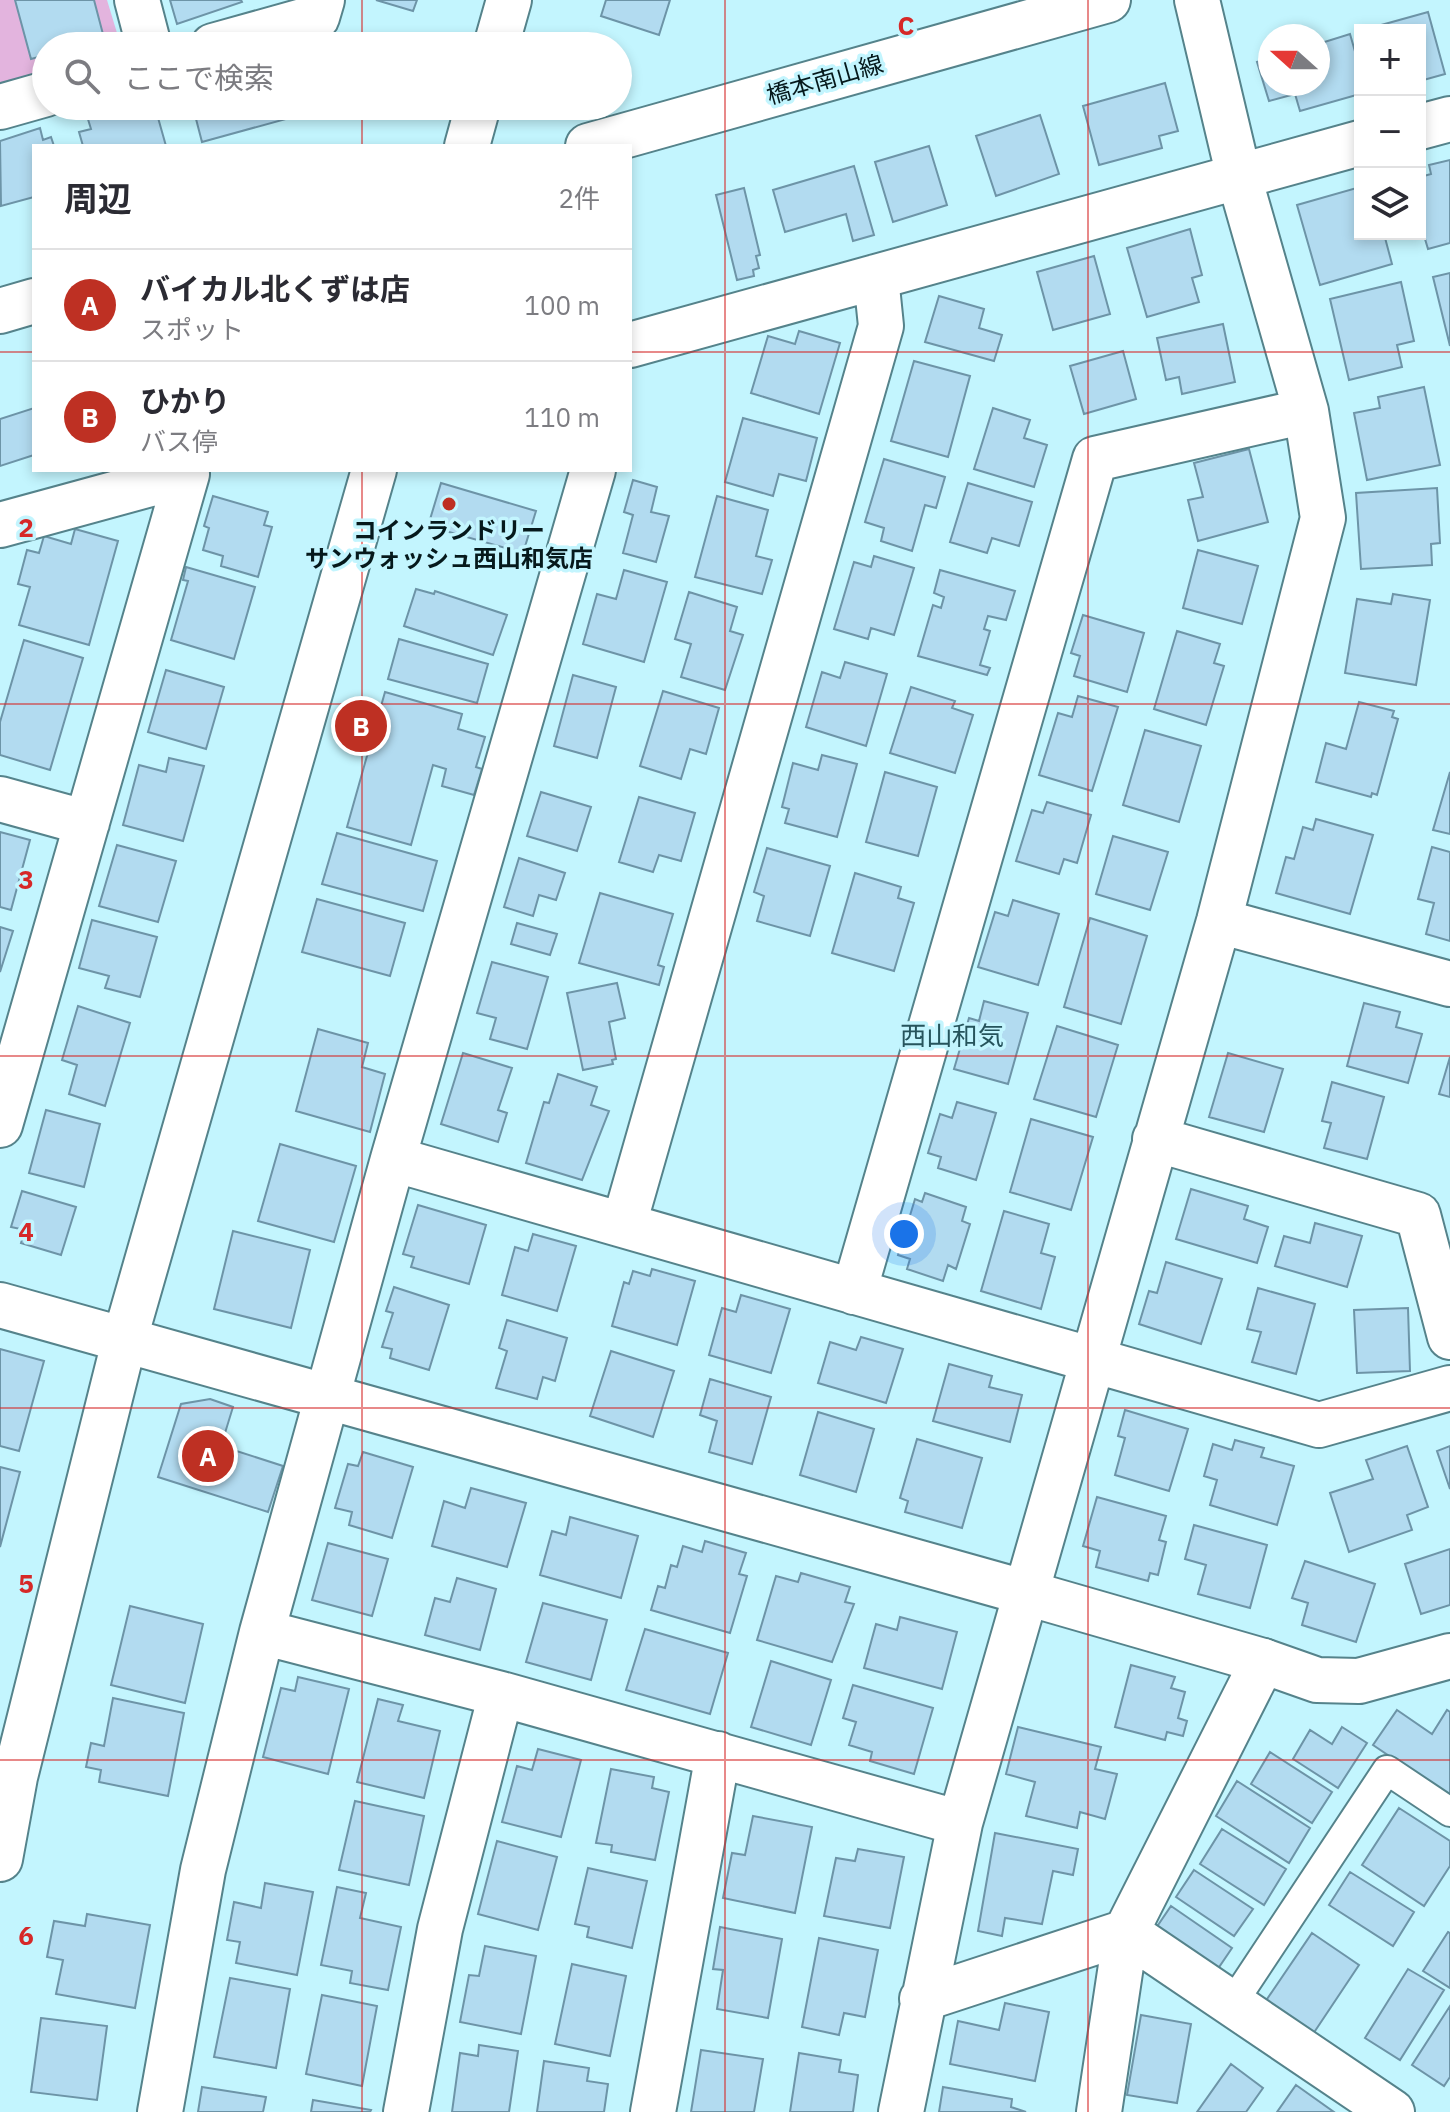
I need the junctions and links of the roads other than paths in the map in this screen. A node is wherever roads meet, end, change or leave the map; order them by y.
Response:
1 (137, 0) edge
2 (322, 0) edge
3 (509, 0) edge
4 (1108, 0) edge
5 (1197, 0) edge
6 (145, 32) edge
7 (263, 32) edge
8 (500, 32) edge
9 (32, 98) edge
10 (0, 107) edge
11 (1450, 119) edge
12 (474, 120) edge
13 (1426, 125) edge
14 (468, 144) edge
15 (595, 144) edge
16 (1354, 145) edge
17 (1239, 177) junction
18 (876, 277) junction
19 (32, 302) edge
20 (0, 311) edge
21 (632, 344) edge
22 (1306, 411) junction
23 (373, 472) edge
24 (592, 472) edge
25 (0, 525) edge
26 (0, 799) edge
27 (87, 823) junction
28 (1219, 921) junction
29 (1450, 984) edge
30 (12, 1042) edge
31 (0, 1125) edge
32 (1155, 1139) junction
33 (393, 1159) junction
34 (624, 1224) junction
35 (854, 1292) junction
36 (0, 1305) edge
37 (1450, 1337) edge
38 (125, 1338) junction
39 (1091, 1360) junction
40 (1450, 1388) edge
41 (327, 1395) junction
42 (1027, 1593) junction
43 (262, 1632) junction
44 (1450, 1656) edge
45 (1263, 1661) junction
46 (501, 1694) junction
47 (718, 1754) junction
48 (1450, 1812) edge
49 (960, 1823) junction
50 (0, 1859) edge
51 (1126, 1932) junction
52 (922, 1999) junction
53 (1232, 2004) junction
54 (160, 2112) edge
55 (406, 2112) edge
56 (653, 2112) edge
57 (901, 2112) edge
58 (1099, 2112) edge
59 (1392, 2112) edge

1 - 6 street
2 - 7 street
3 - 8 street
4 - 15 street, 橋本南山線
5 - 17 street
9 - 10 street
11 - 13 street
12 - 14 street
16 - 17 street
17 - 18 street
17 - 22 street
18 - 21 street
18 - 34 street
19 - 20 street
22 - 28 street
22 - 35 street
23 - 38 street
24 - 33 street
25 - 27 street
26 - 27 street
27 - 30 street
28 - 29 street
28 - 32 street
30 - 31 street
32 - 37 street
32 - 39 street
33 - 34 street
33 - 41 street
34 - 35 street
35 - 39 street
36 - 38 street
38 - 41 street
38 - 50 street
39 - 40 street
39 - 42 street
41 - 42 street
41 - 43 street
42 - 45 street
42 - 49 street
43 - 46 street
43 - 54 street
44 - 45 street
45 - 51 street
46 - 47 street
46 - 55 street
47 - 49 street
47 - 56 street
48 - 53 lane
49 - 52 street
51 - 52 street
51 - 53 street
51 - 58 street
52 - 57 street
53 - 59 street

